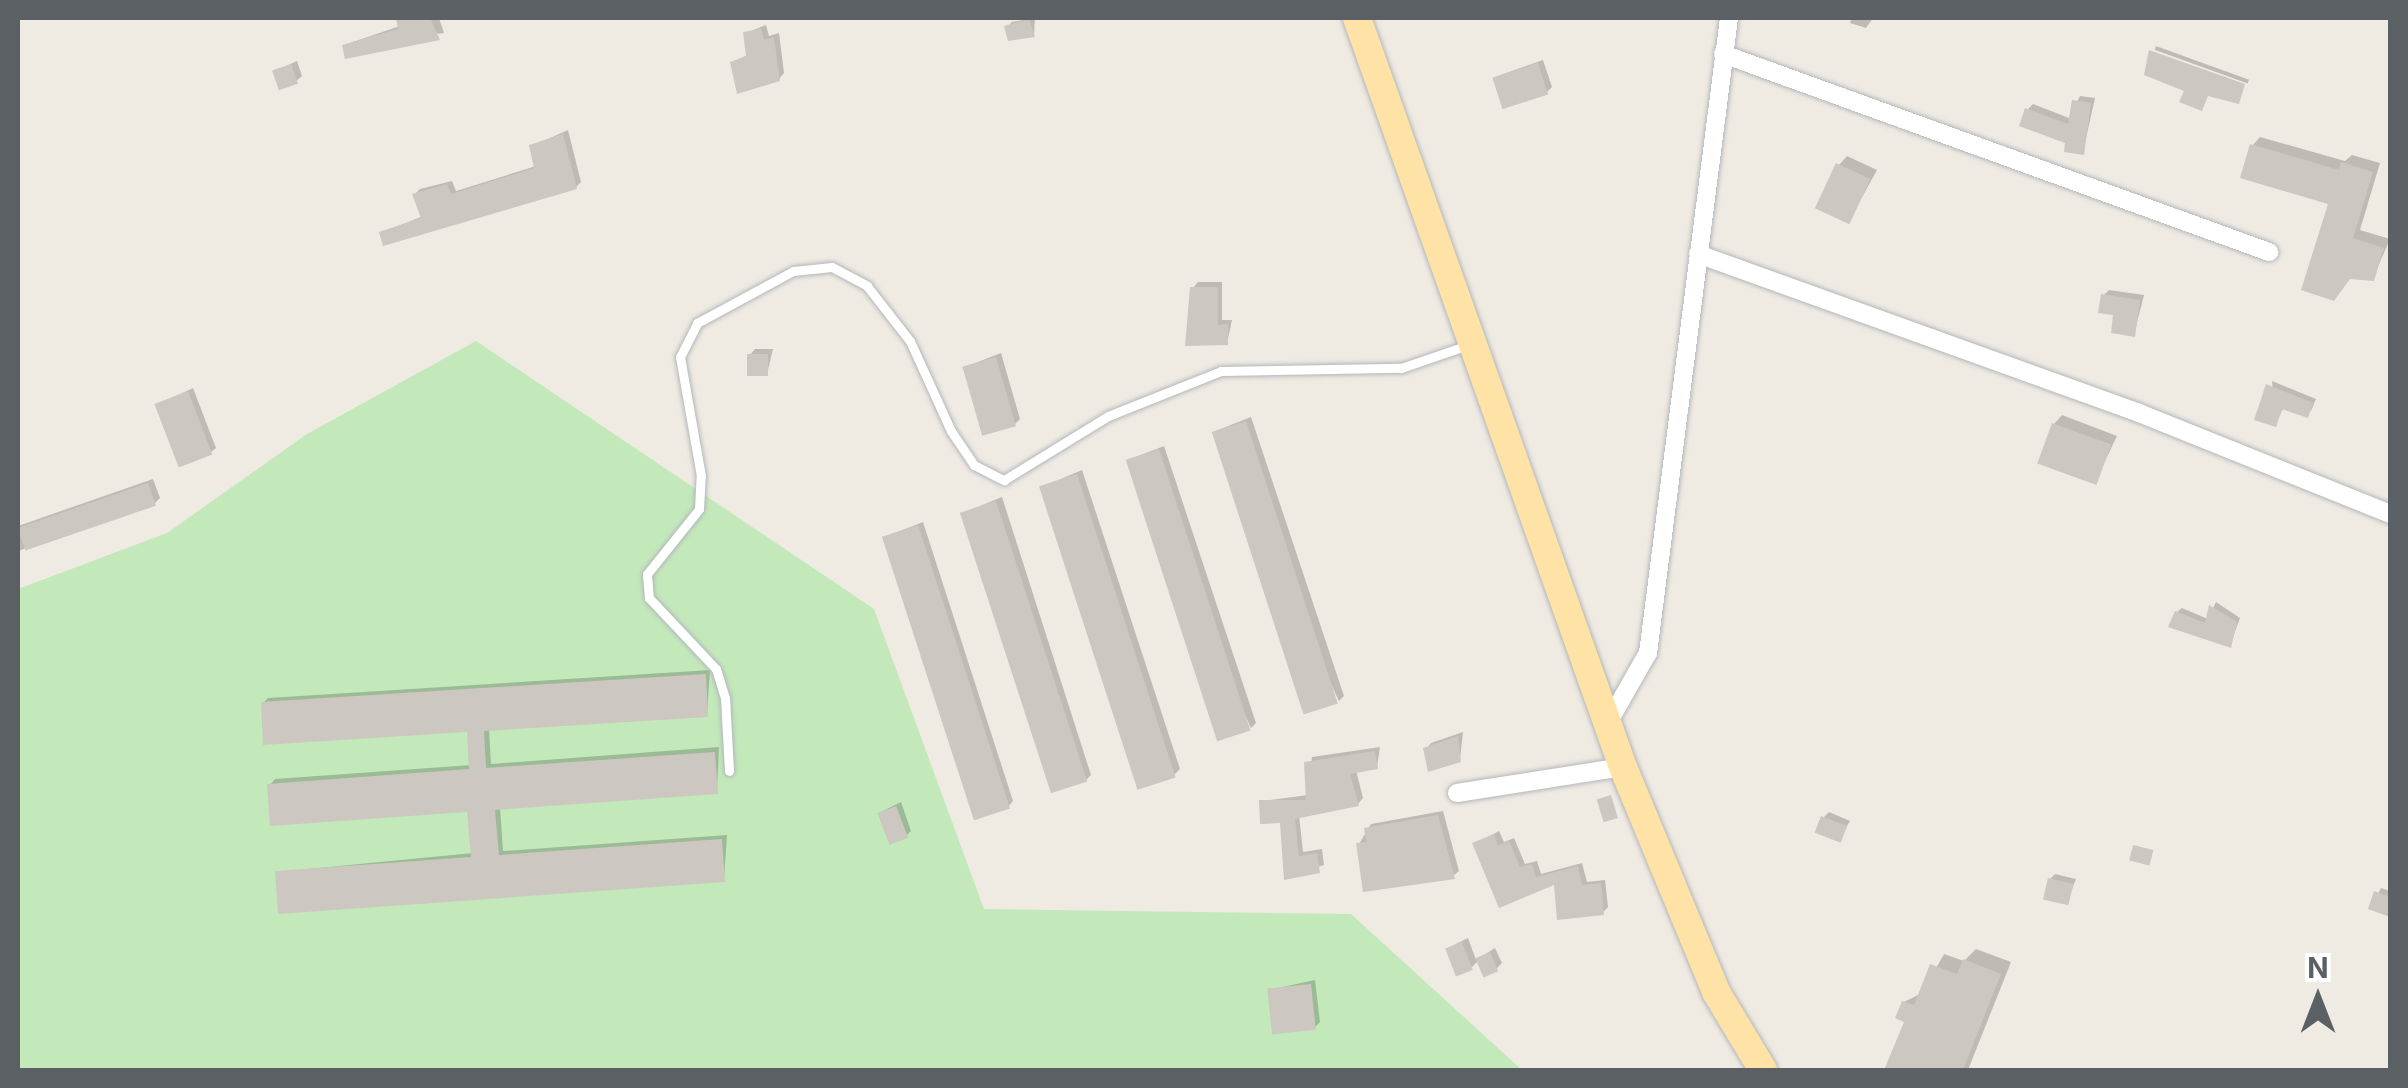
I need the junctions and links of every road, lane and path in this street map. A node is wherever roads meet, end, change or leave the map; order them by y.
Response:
1 (1357, 18) edge
2 (1728, 18) edge
3 (1723, 54) junction
4 (2269, 252) dead end
5 (1698, 254) junction
6 (1471, 344) junction
7 (2390, 514) edge
8 (1608, 723) junction
9 (1623, 767) junction
10 (729, 771) dead end
11 (1457, 794) dead end
12 (1763, 1070) edge

1 - 6 main road
2 - 3 street
3 - 4 street
3 - 5 street
5 - 7 street
5 - 8 street
6 - 8 main road
6 - 10 lane
8 - 9 main road
9 - 11 street
9 - 12 main road

